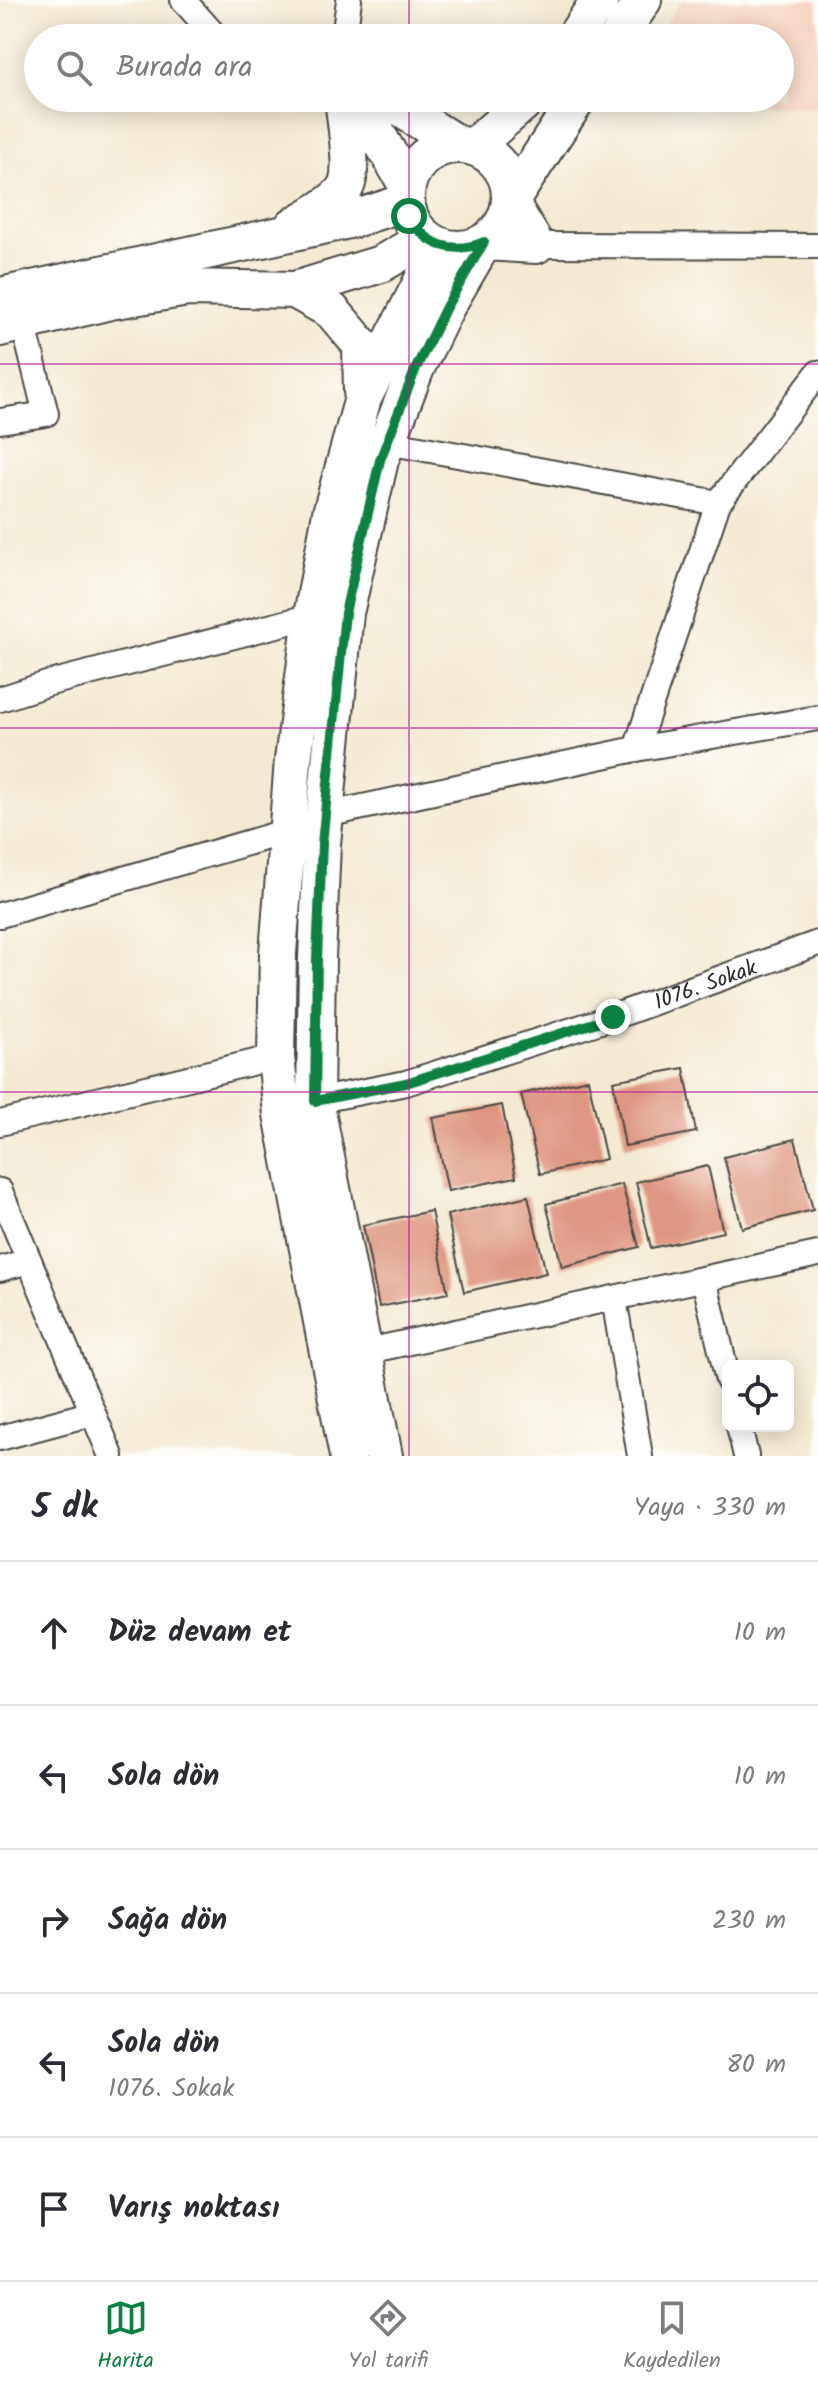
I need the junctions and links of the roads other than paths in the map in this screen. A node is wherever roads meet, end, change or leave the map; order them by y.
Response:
1 (183, 0) edge
2 (349, 0) edge
3 (600, 0) edge
4 (643, 0) edge
5 (204, 24) edge
6 (346, 24) edge
7 (584, 24) edge
8 (627, 24) edge
9 (344, 112) edge
10 (363, 112) edge
11 (408, 112) edge
12 (510, 112) edge
13 (569, 112) edge
14 (465, 146) junction
15 (406, 194) junction
16 (510, 202) junction
17 (282, 234) junction
18 (433, 242) junction
19 (484, 242) junction
20 (536, 245) junction
21 (818, 246) edge
22 (295, 290) junction
23 (8, 315) edge
24 (818, 373) edge
25 (363, 398) junction
26 (0, 421) edge
27 (387, 442) junction
28 (718, 503) junction
29 (312, 616) junction
30 (0, 699) edge
31 (818, 718) edge
32 (636, 749) junction
33 (325, 815) junction
34 (288, 831) junction
35 (0, 915) edge
36 (818, 943) edge
37 (276, 1057) junction
38 (315, 1101) junction
39 (0, 1123) edge
40 (0, 1191) edge
41 (818, 1254) edge
42 (29, 1261) junction
43 (0, 1269) edge
44 (704, 1279) junction
45 (614, 1298) junction
46 (363, 1352) junction
47 (723, 1360) edge
48 (93, 1413) junction
49 (740, 1432) edge
50 (0, 1438) edge
51 (111, 1456) edge
52 (348, 1456) edge
53 (384, 1456) edge
54 (640, 1456) edge
55 (746, 1456) edge

1 - 5 street
2 - 6 street
3 - 7 main road
4 - 8 main road
9 - 17 main road
10 - 15 main road
11 - 14 main road
12 - 14 main road
13 - 16 main road
14 - 15 main road
14 - 16 main road
15 - 17 main road
15 - 18 main road
16 - 19 main road
16 - 20 main road
17 - 23 main road
18 - 19 main road
18 - 22 main road
18 - 25 main road
19 - 20 main road
19 - 27 main road
20 - 21 street
22 - 23 main road
22 - 25 main road
23 - 26 street
24 - 28 street
25 - 29 main road
27 - 28 street
27 - 33 main road
28 - 32 street
29 - 30 street
29 - 34 main road
31 - 32 street
32 - 33 street
33 - 38 main road
34 - 35 street
34 - 37 main road
36 - 38 street, 1076. Sokak
37 - 39 street
37 - 52 main road
38 - 46 main road
40 - 42 street
41 - 44 street
42 - 43 street
42 - 48 street
44 - 45 street
44 - 47 street
45 - 46 street
45 - 54 street
46 - 53 main road
48 - 50 street
48 - 51 street
49 - 55 street

